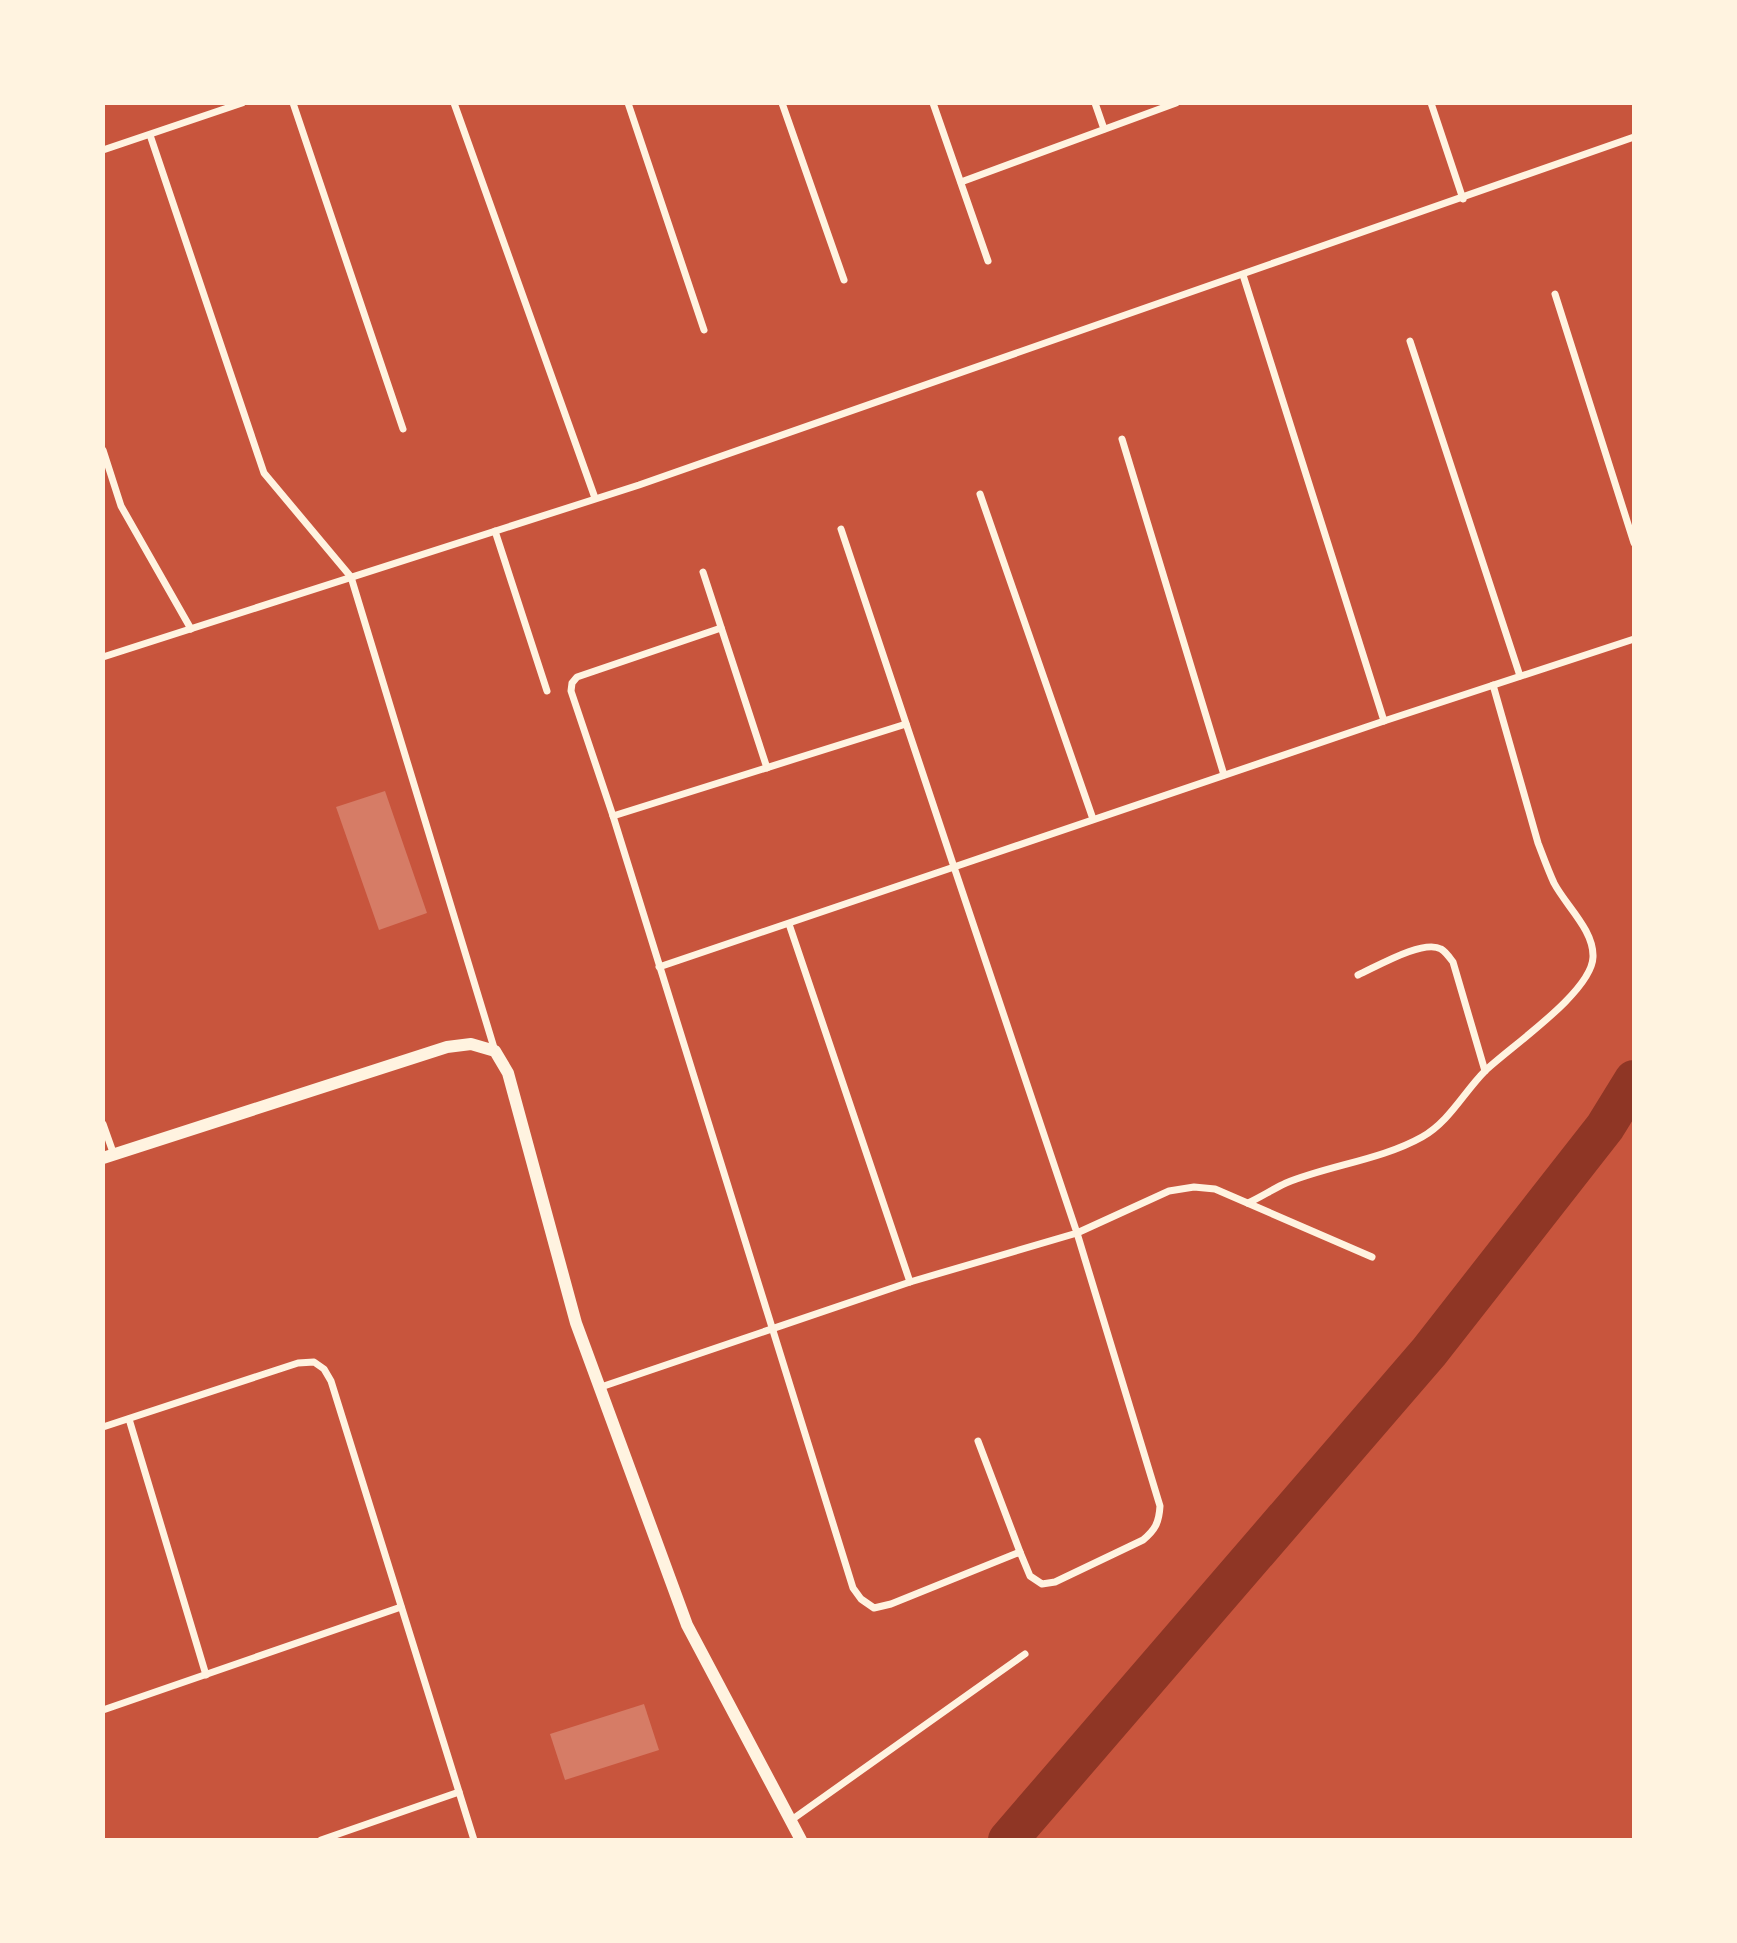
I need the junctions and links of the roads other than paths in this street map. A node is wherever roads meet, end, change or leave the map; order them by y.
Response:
1 (242, 103) edge
2 (293, 103) edge
3 (454, 103) edge
4 (628, 103) edge
5 (782, 103) edge
6 (933, 103) edge
7 (1095, 103) edge
8 (1176, 103) edge
9 (1431, 103) edge
10 (1104, 129) junction
11 (150, 135) junction
12 (1634, 137) edge
13 (103, 150) edge
14 (961, 182) junction
15 (1463, 199) junction
16 (988, 261) dead end
17 (1243, 275) junction
18 (844, 280) dead end
19 (1555, 294) dead end
20 (704, 330) dead end
21 (1410, 341) dead end
22 (403, 429) dead end
23 (1122, 439) dead end
24 (103, 450) edge
25 (980, 494) dead end
26 (596, 498) junction
27 (841, 529) dead end
28 (495, 531) junction
29 (1634, 543) edge
30 (703, 572) dead end
31 (351, 578) junction
32 (721, 628) junction
33 (191, 629) junction
34 (1634, 639) edge
35 (103, 657) edge
36 (1520, 676) junction
37 (1493, 685) junction
38 (547, 691) dead end
39 (1384, 721) junction
40 (906, 724) junction
41 (767, 768) junction
42 (1224, 775) junction
43 (612, 817) junction
44 (1093, 819) junction
45 (954, 867) junction
46 (789, 924) junction
47 (659, 967) junction
48 (1358, 975) dead end
49 (495, 1051) junction
50 (1485, 1071) junction
51 (103, 1124) edge
52 (108, 1156) edge
53 (1248, 1203) junction
54 (1077, 1233) junction
55 (1372, 1257) dead end
56 (910, 1282) junction
57 (772, 1329) junction
58 (601, 1387) junction
59 (129, 1419) junction
60 (103, 1427) edge
61 (978, 1441) dead end
62 (1020, 1552) junction
63 (401, 1608) junction
64 (1025, 1654) dead end
65 (206, 1675) junction
66 (103, 1710) edge
67 (459, 1792) junction
68 (789, 1821) junction
69 (321, 1840) edge
70 (474, 1840) edge
71 (801, 1840) edge

1 - 11 street
2 - 22 street
3 - 26 street
4 - 20 street
5 - 18 street
6 - 14 street
7 - 10 street
8 - 10 street
9 - 15 street
10 - 14 street
11 - 13 street
11 - 31 street
12 - 15 street
14 - 16 street
15 - 17 street
17 - 26 street
17 - 39 street
19 - 29 street
21 - 36 street
23 - 42 street
24 - 33 street
25 - 44 street
26 - 28 street
27 - 40 street
28 - 31 street
28 - 38 street
30 - 32 street
31 - 33 street
31 - 49 street
32 - 41 street
32 - 43 street
33 - 35 street
34 - 36 street
36 - 37 street
37 - 39 street
37 - 50 street
39 - 42 street
40 - 41 street
40 - 45 street
41 - 43 street
42 - 44 street
43 - 47 street
44 - 45 street
45 - 46 street
45 - 54 street
46 - 47 street
46 - 56 street
47 - 57 street
48 - 50 street
49 - 52 street
49 - 58 street
50 - 53 street
51 - 52 street
53 - 54 street
53 - 55 street
54 - 56 street
54 - 62 street
56 - 57 street
57 - 58 street
57 - 62 street
58 - 68 street
59 - 60 street
59 - 63 street
59 - 65 street
61 - 62 street
63 - 65 street
63 - 67 street
64 - 68 street
65 - 66 street
67 - 69 street
67 - 70 street
68 - 71 street

